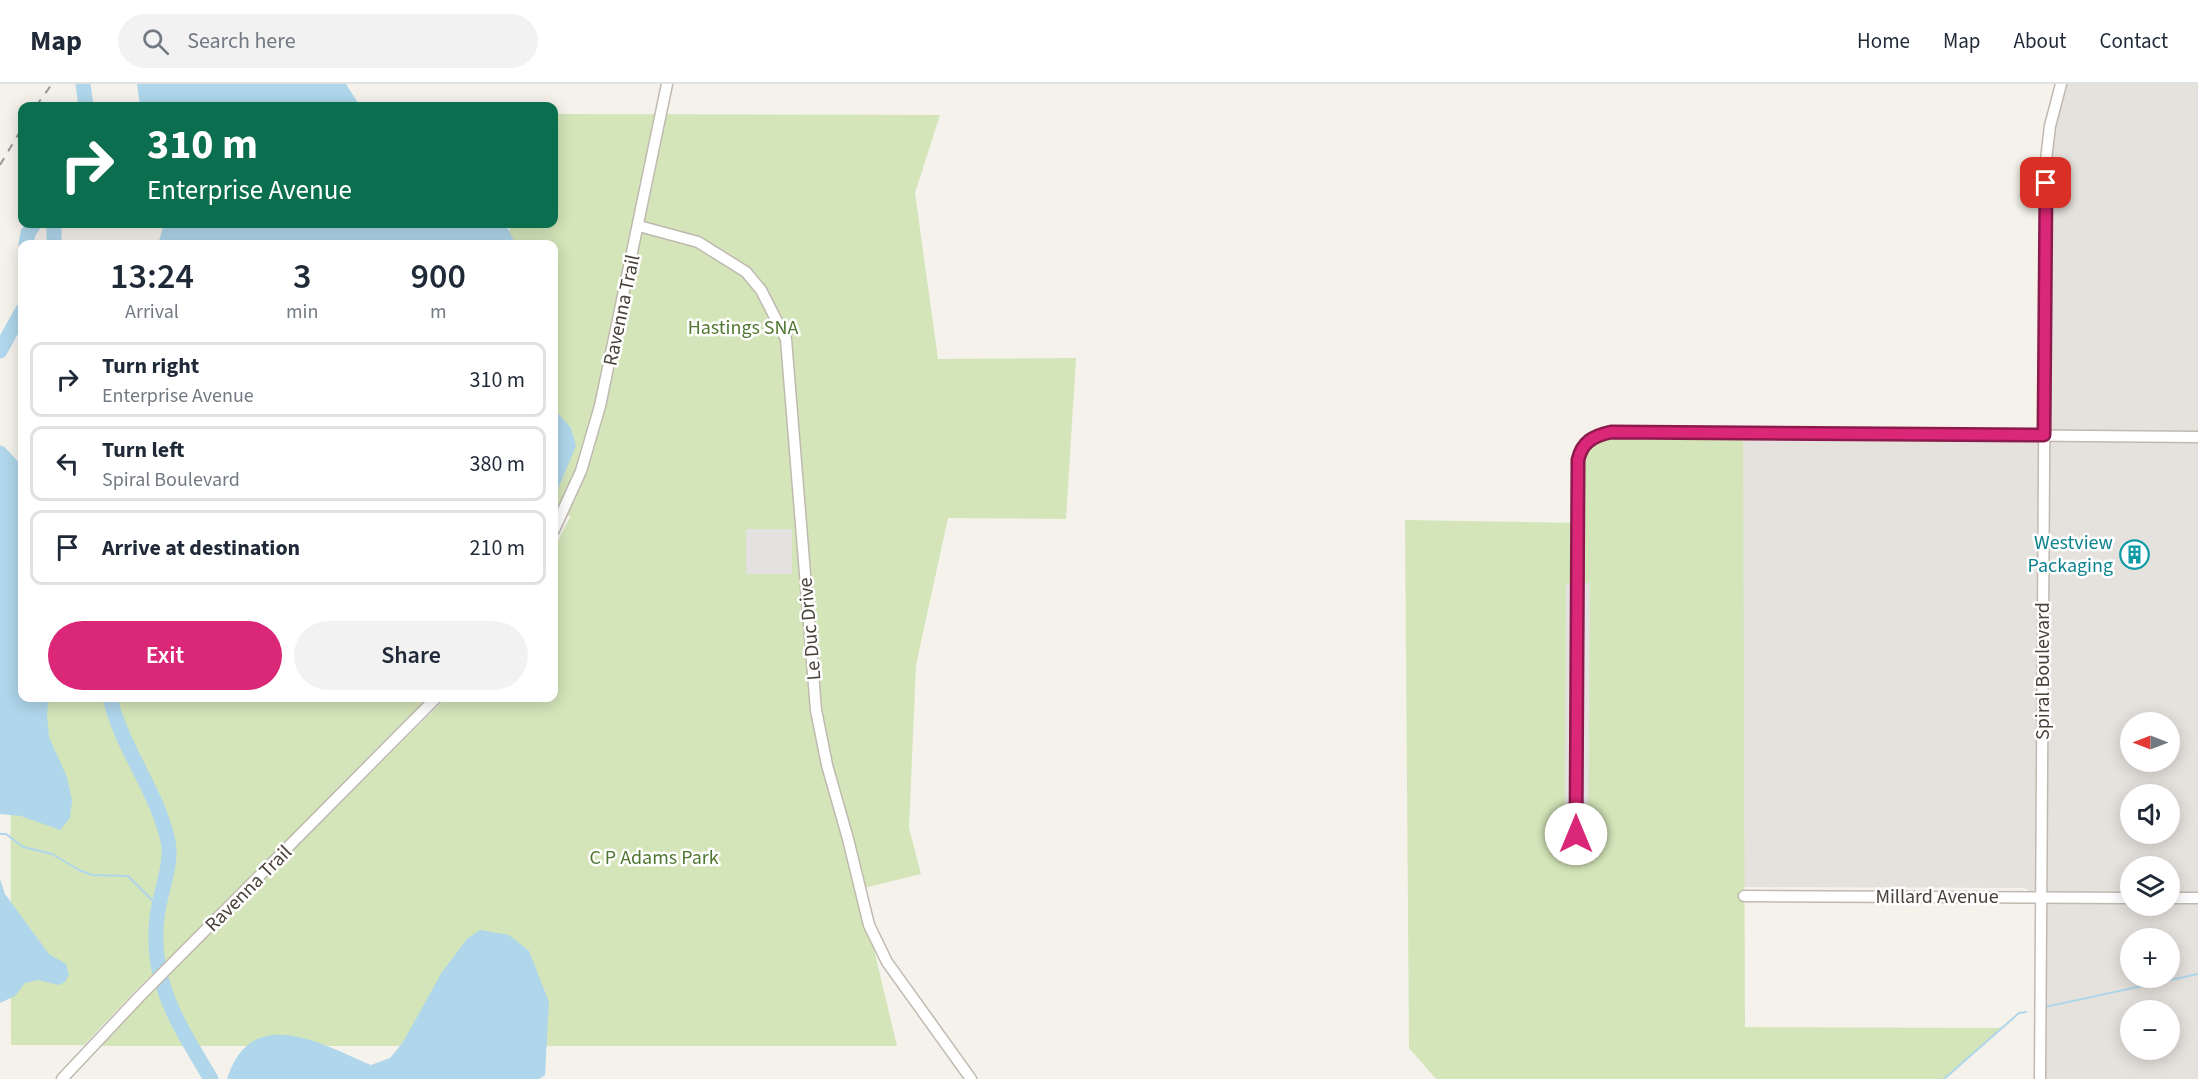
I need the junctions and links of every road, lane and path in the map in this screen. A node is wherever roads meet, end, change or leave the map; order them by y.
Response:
1 (668, 84) edge
2 (2061, 84) edge
3 (639, 226) junction
4 (2044, 435) junction
5 (2198, 436) edge
6 (558, 521) edge
7 (432, 702) edge
8 (1576, 834) dead end
9 (1744, 896) dead end
10 (2040, 897) junction
11 (2120, 897) edge
12 (2180, 898) edge
13 (2198, 898) edge
14 (62, 1079) edge
15 (971, 1079) edge
16 (2040, 1079) edge

1 - 3 street, Ravenna Trail
2 - 4 street, Spiral Boulevard
3 - 6 street, Ravenna Trail
3 - 15 street, Le Duc Drive
4 - 5 street
4 - 8 street
4 - 10 street, Spiral Boulevard
7 - 14 street, Ravenna Trail
9 - 10 street, Millard Avenue
10 - 11 street, Millard Avenue
10 - 16 street, Spiral Boulevard
12 - 13 street

